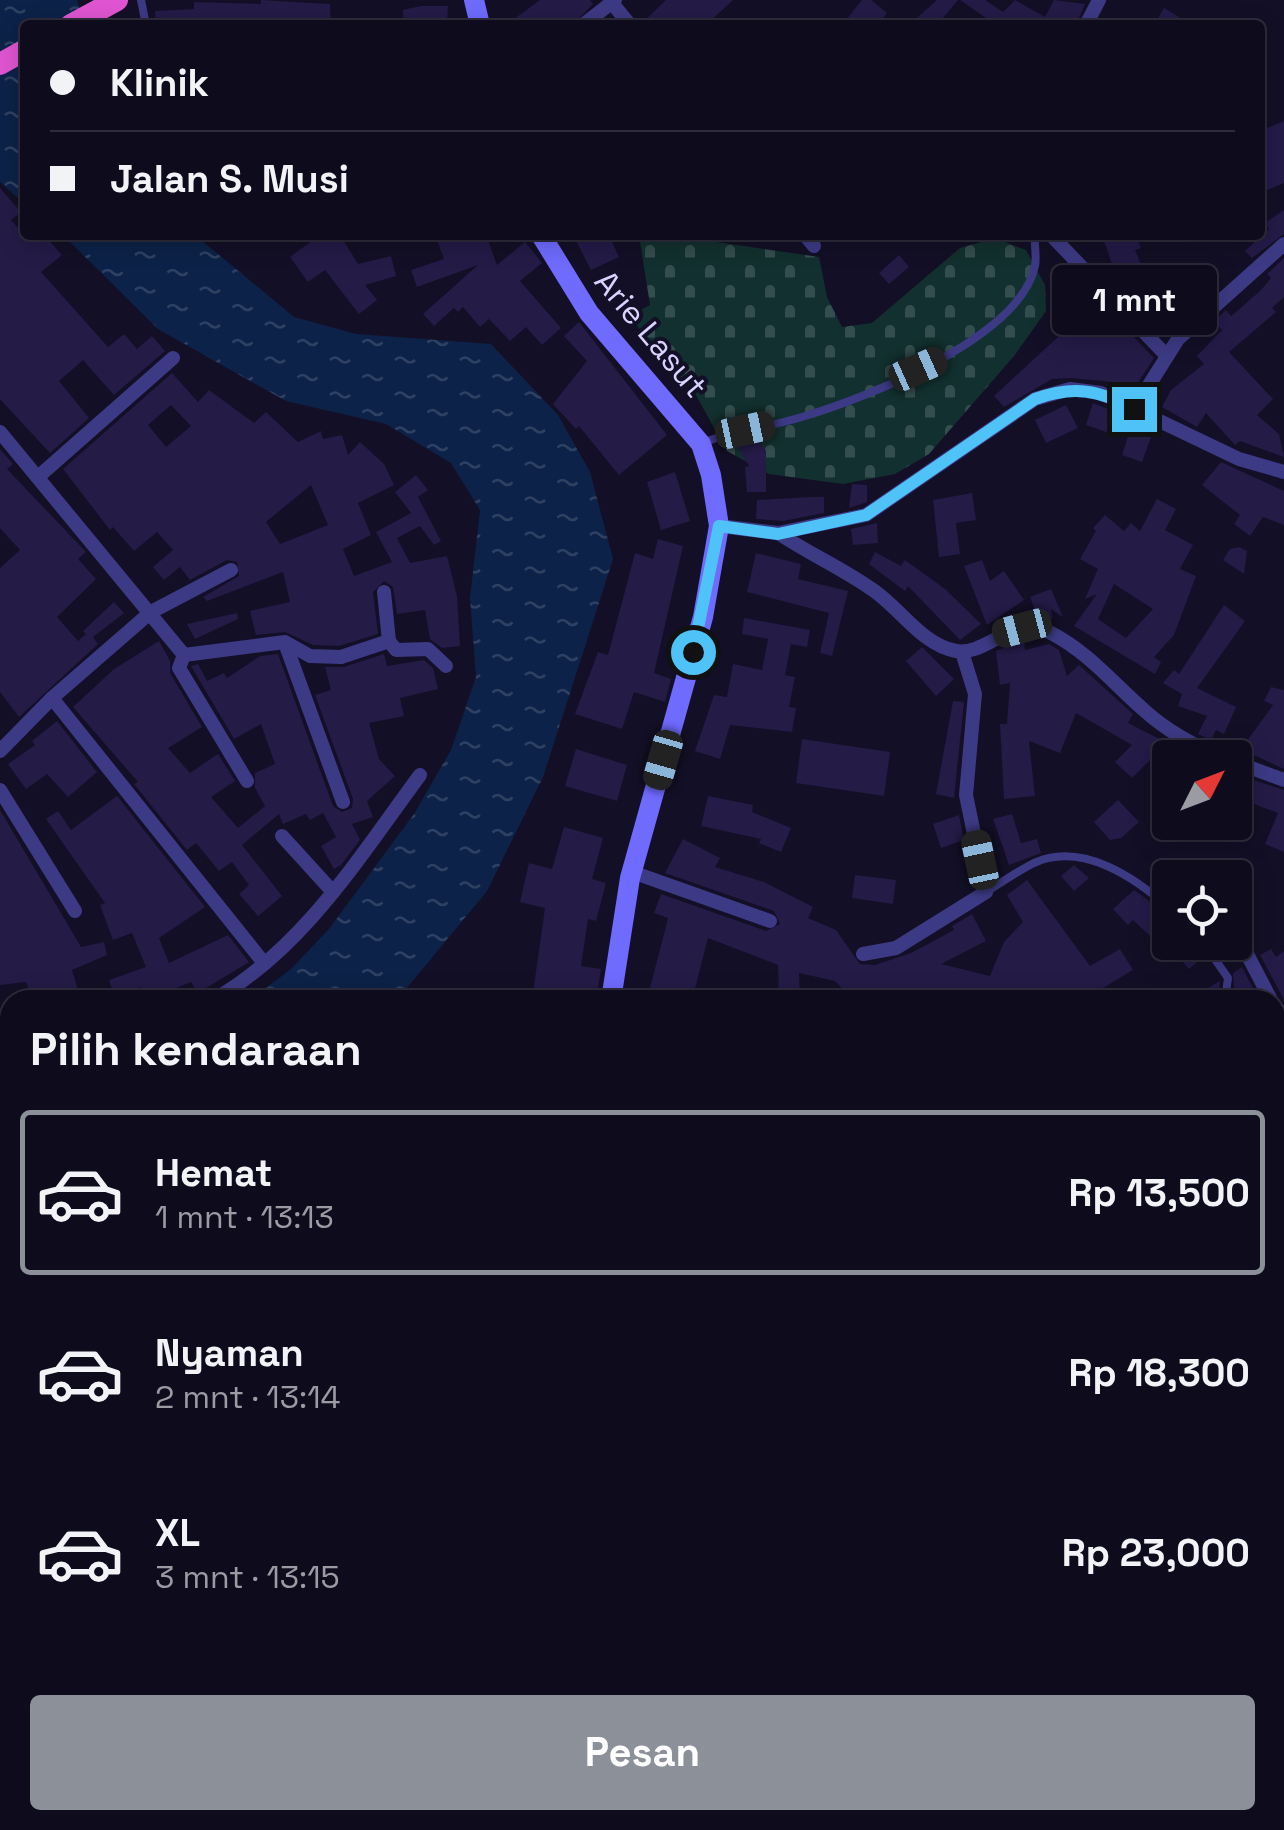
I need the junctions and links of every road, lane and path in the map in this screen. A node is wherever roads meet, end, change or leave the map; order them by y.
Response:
1 (613, 1) edge
2 (114, 2) edge
3 (80, 20) edge
4 (589, 20) edge
5 (544, 240) edge
6 (1035, 240) edge
7 (1056, 240) edge
8 (1284, 244) edge
9 (1166, 356) junction
10 (173, 358) dead end
11 (1134, 409) junction
12 (3, 442) edge
13 (700, 444) junction
14 (1284, 472) edge
15 (38, 477) junction
16 (719, 526) junction
17 (778, 534) junction
18 (230, 570) dead end
19 (384, 592) dead end
20 (150, 612) junction
21 (389, 641) junction
22 (285, 642) junction
23 (962, 652) junction
24 (184, 655) junction
25 (446, 666) dead end
26 (52, 698) junction
27 (1190, 740) edge
28 (0, 751) edge
29 (1252, 768) edge
30 (420, 775) dead end
31 (1284, 780) edge
32 (246, 782) dead end
33 (0, 790) edge
34 (343, 802) dead end
35 (282, 836) dead end
36 (632, 872) junction
37 (332, 892) junction
38 (986, 892) junction
39 (1152, 896) edge
40 (75, 911) dead end
41 (770, 921) dead end
42 (863, 954) dead end
43 (1216, 960) edge
44 (1250, 960) edge
45 (264, 964) junction
46 (227, 990) edge
47 (613, 990) edge
48 (1227, 990) edge
49 (1266, 990) edge

1 - 4 street
2 - 3 highway
5 - 13 main road, Arie Lasut
6 - 13 lane
7 - 9 street
8 - 9 street
9 - 11 street
10 - 15 street
11 - 14 street
11 - 17 street
12 - 15 street
13 - 16 main road, Arie Lasut
15 - 20 street
16 - 17 street
16 - 36 main road, Arie Lasut
17 - 23 street
18 - 20 street
19 - 21 street
20 - 24 street
20 - 26 street
21 - 22 street
21 - 25 street
22 - 24 street
22 - 34 street
23 - 27 street
23 - 38 street
24 - 32 street
26 - 28 street
26 - 45 street
29 - 31 street
30 - 37 street
33 - 40 street
35 - 37 street
36 - 41 street
36 - 47 main road, Arie Lasut
37 - 45 street
38 - 39 lane
38 - 42 street
43 - 48 lane
44 - 49 street
45 - 46 street

